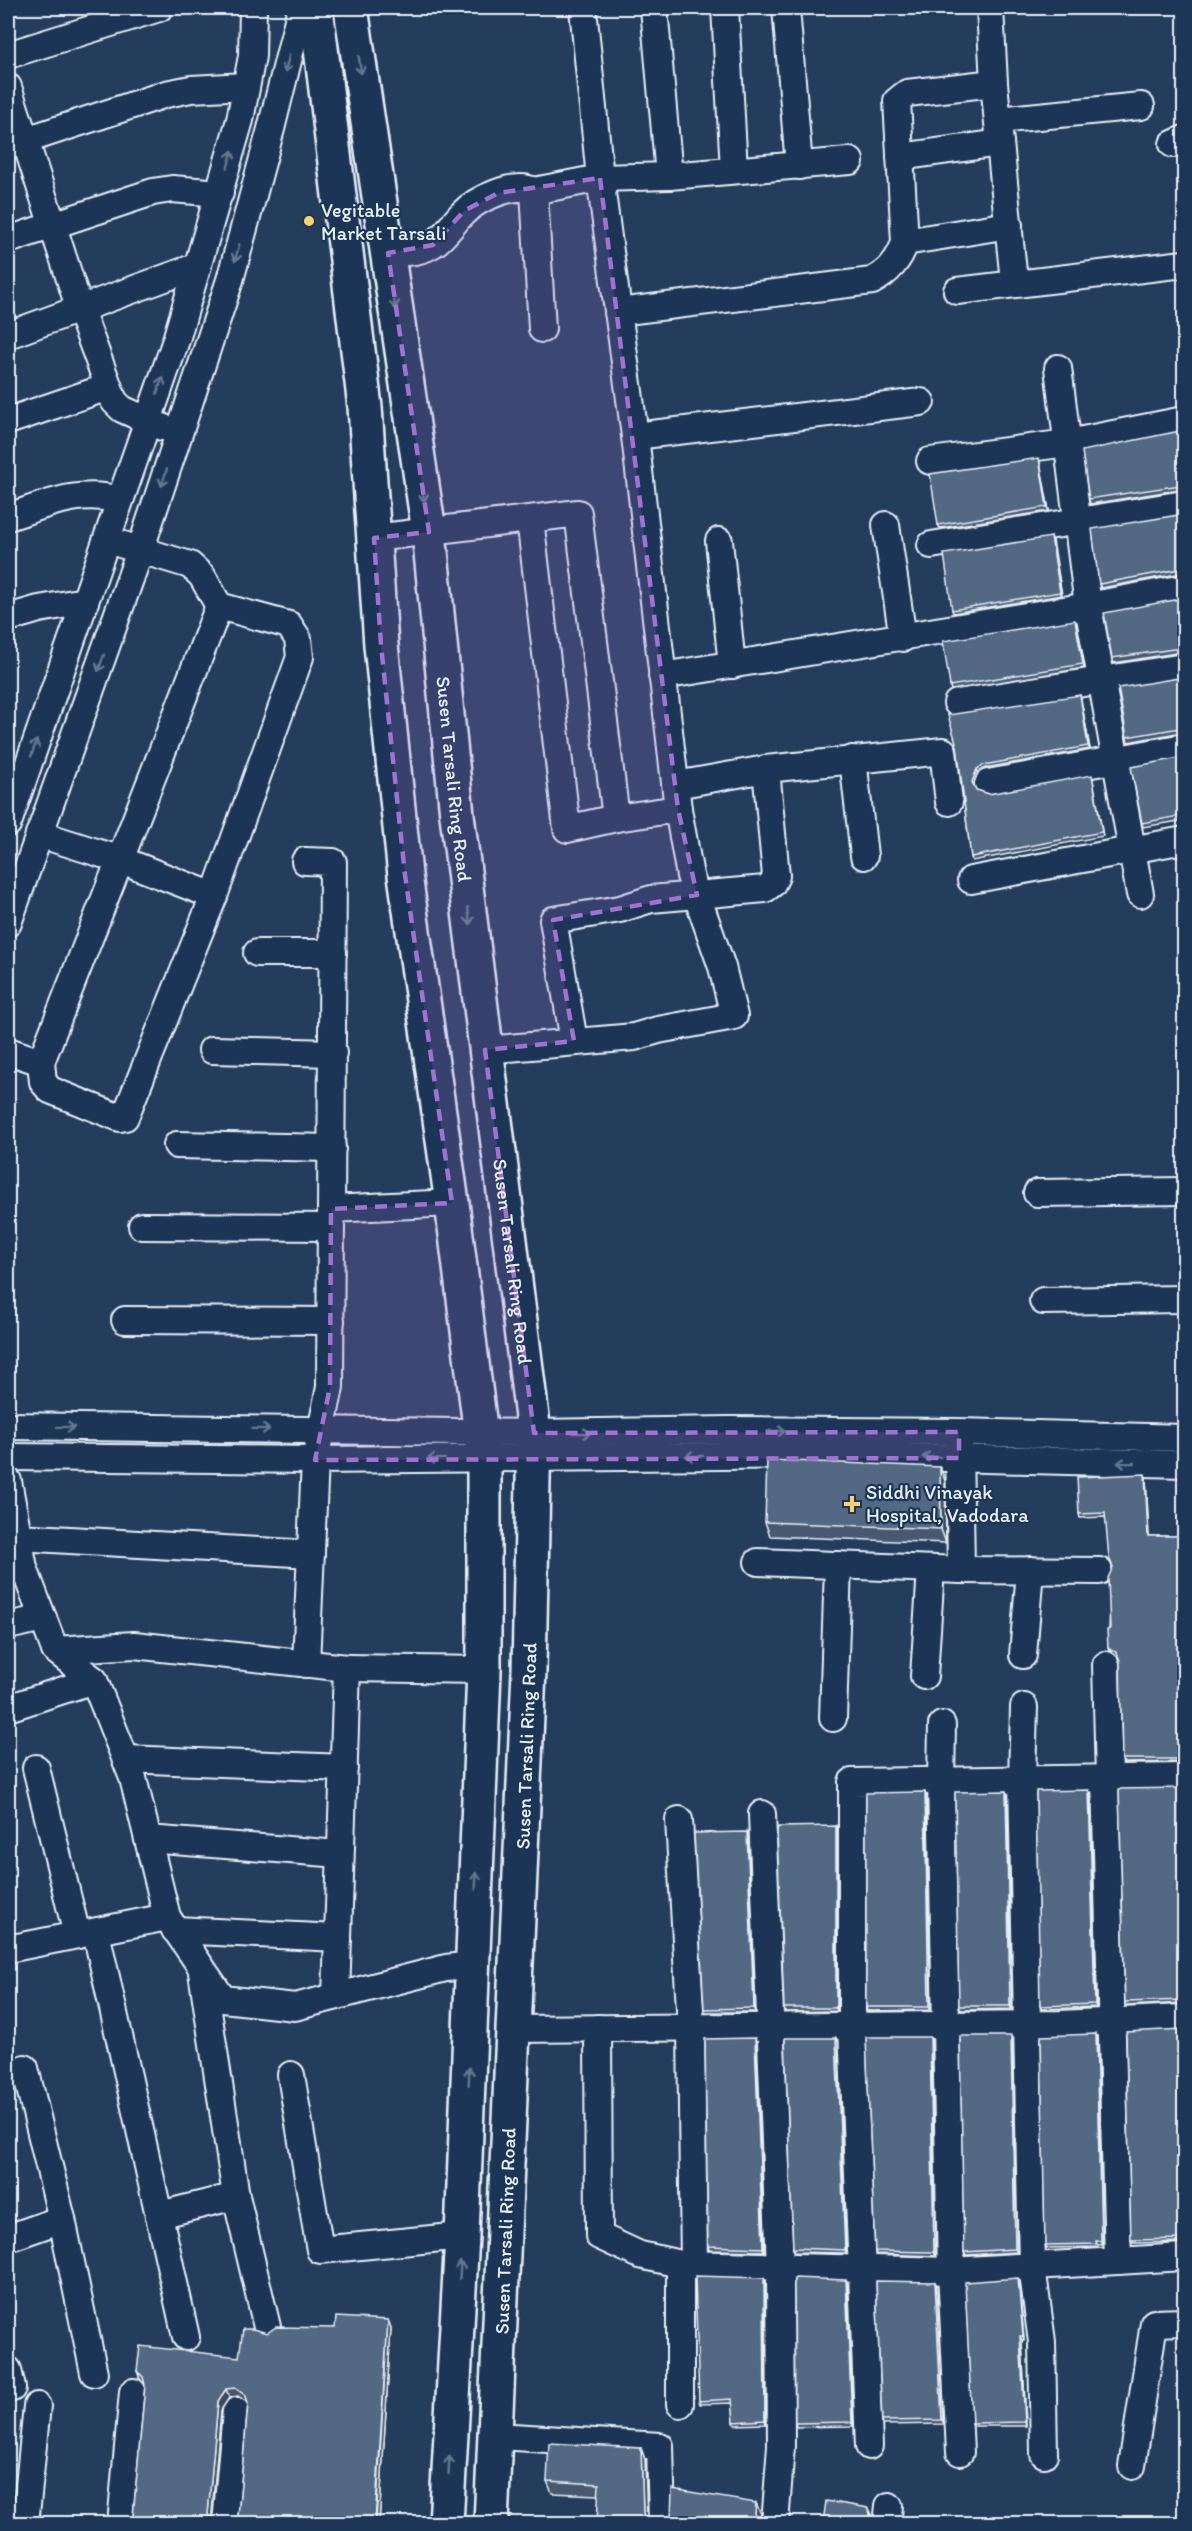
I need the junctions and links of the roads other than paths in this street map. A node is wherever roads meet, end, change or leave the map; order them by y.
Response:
1 (159, 8) edge
2 (253, 8) edge
3 (301, 8) edge
4 (316, 8) edge
5 (351, 8) edge
6 (583, 8) edge
7 (654, 8) edge
8 (725, 8) edge
9 (786, 8) edge
10 (990, 8) edge
11 (8, 55) edge
12 (994, 83) junction
13 (246, 86) junction
14 (8, 87) edge
15 (1141, 106) dead end
16 (999, 132) junction
17 (16, 143) edge
18 (900, 157) junction
19 (850, 161) dead end
20 (799, 166) junction
21 (734, 170) junction
22 (669, 176) junction
23 (600, 178) junction
24 (534, 191) junction
25 (220, 193) junction
26 (51, 224) junction
27 (1009, 225) junction
28 (8, 240) edge
29 (905, 242) junction
30 (388, 253) junction
31 (1185, 264) edge
32 (198, 266) junction
33 (1014, 282) junction
34 (957, 291) dead end
35 (80, 310) junction
36 (618, 312) junction
37 (542, 328) dead end
38 (8, 334) edge
39 (1058, 368) dead end
40 (108, 387) junction
41 (921, 402) dead end
42 (1185, 420) edge
43 (8, 421) edge
44 (148, 422) junction
45 (180, 433) junction
46 (634, 436) junction
47 (1068, 443) junction
48 (930, 461) dead end
49 (120, 500) junction
50 (1185, 504) edge
51 (8, 517) edge
52 (530, 519) junction
53 (1078, 523) junction
54 (886, 525) dead end
55 (429, 532) junction
56 (374, 538) junction
57 (106, 540) junction
58 (719, 541) dead end
59 (931, 545) dead end
60 (140, 551) junction
61 (1185, 588) edge
62 (85, 601) junction
63 (219, 606) junction
64 (1088, 606) junction
65 (8, 618) edge
66 (903, 638) junction
67 (732, 665) junction
68 (1185, 667) edge
69 (662, 676) junction
70 (1102, 681) junction
71 (957, 703) dead end
72 (1185, 747) edge
73 (854, 759) junction
74 (1116, 760) junction
75 (766, 769) junction
76 (15, 783) edge
77 (988, 783) dead end
78 (677, 797) junction
79 (949, 802) dead end
80 (616, 818) junction
81 (8, 823) edge
82 (39, 834) junction
83 (1185, 840) edge
84 (1132, 850) junction
85 (864, 856) dead end
86 (121, 860) junction
87 (305, 861) dead end
88 (971, 880) dead end
89 (1140, 894) dead end
90 (697, 895) junction
91 (214, 896) junction
92 (8, 923) edge
93 (257, 953) dead end
94 (333, 953) junction
95 (574, 1041) junction
96 (212, 1050) dead end
97 (485, 1050) junction
98 (8, 1051) edge
99 (333, 1053) junction
100 (40, 1062) junction
101 (177, 1145) dead end
102 (332, 1148) junction
103 (1185, 1191) edge
104 (1037, 1193) dead end
105 (452, 1203) junction
106 (331, 1218) junction
107 (142, 1226) dead end
108 (1185, 1299) edge
109 (1044, 1301) dead end
110 (125, 1320) dead end
111 (330, 1322) junction
112 (8, 1426) edge
113 (320, 1430) junction
114 (959, 1432) junction
115 (1185, 1438) edge
116 (482, 1445) junction
117 (535, 1446) junction
118 (8, 1457) edge
119 (959, 1458) junction
120 (315, 1460) junction
121 (1185, 1464) edge
122 (8, 1480) edge
123 (18, 1537) junction
124 (311, 1554) junction
125 (758, 1562) dead end
126 (838, 1565) junction
127 (931, 1569) junction
128 (961, 1570) junction
129 (1030, 1570) junction
130 (1099, 1571) dead end
131 (43, 1618) junction
132 (8, 1626) edge
133 (55, 1650) junction
134 (1023, 1655) dead end
135 (306, 1664) junction
136 (1106, 1665) dead end
137 (347, 1668) junction
138 (484, 1670) junction
139 (924, 1676) dead end
140 (94, 1680) junction
141 (1024, 1707) dead end
142 (8, 1708) edge
143 (833, 1718) dead end
144 (942, 1725) dead end
145 (126, 1759) junction
146 (36, 1768) dead end
147 (344, 1768) junction
148 (1185, 1777) edge
149 (1107, 1778) junction
150 (1022, 1779) junction
151 (941, 1781) junction
152 (762, 1814) dead end
153 (679, 1820) dead end
154 (148, 1839) junction
155 (340, 1854) junction
156 (171, 1924) junction
157 (86, 1934) junction
158 (338, 1938) junction
159 (8, 1949) edge
160 (473, 1965) junction
161 (201, 1967) junction
162 (336, 1996) junction
163 (1185, 2018) edge
164 (1113, 2023) junction
165 (1027, 2024) junction
166 (946, 2025) junction
167 (769, 2026) junction
168 (852, 2026) junction
169 (691, 2027) junction
170 (514, 2028) junction
171 (598, 2028) junction
172 (25, 2068) dead end
173 (291, 2075) dead end
174 (236, 2196) junction
175 (159, 2215) junction
176 (62, 2219) junction
177 (462, 2236) junction
178 (8, 2238) edge
179 (1185, 2257) edge
180 (1118, 2262) junction
181 (687, 2264) junction
182 (1032, 2266) junction
183 (780, 2267) junction
184 (864, 2270) junction
185 (951, 2271) junction
186 (1185, 2322) edge
187 (267, 2327) dead end
188 (186, 2337) dead end
189 (94, 2373) dead end
190 (133, 2392) dead end
191 (680, 2404) dead end
192 (37, 2406) dead end
193 (236, 2411) dead end
194 (497, 2436) junction
195 (869, 2446) dead end
196 (960, 2452) dead end
197 (1044, 2454) dead end
198 (1132, 2466) dead end
199 (25, 2523) edge
200 (122, 2523) edge
201 (226, 2523) edge
202 (446, 2523) edge
203 (491, 2523) edge
204 (662, 2523) edge
205 (776, 2523) edge

1 - 11 street
2 - 13 street
3 -> 45 street
4 - 56 main road
5 -> 30 main road, Susen Tarsali Ring Road
6 - 23 street
7 - 22 street
8 - 21 street
9 - 20 street
10 - 12 street
12 - 16 street
12 - 18 street
13 - 17 street
25 -> 13 street
14 - 17 street
15 - 16 street
16 - 18 street
16 - 27 street
17 - 26 street
18 - 29 street
19 - 20 street
20 - 21 street
21 - 22 street
22 - 23 street
23 - 24 street
23 - 36 street
24 - 30 street
24 - 37 street
25 - 26 street
25 - 32 street
26 - 28 street
26 - 35 street
27 - 29 street
27 - 33 street
29 - 36 street
30 -> 55 main road, Susen Tarsali Ring Road
31 - 33 street
32 - 35 street
44 -> 32 street
33 - 34 street
35 - 38 street
35 - 40 street
36 - 46 street
39 - 47 street
40 - 43 street
40 - 44 street
41 - 46 street
42 - 47 street
44 - 45 street
44 - 49 street
45 -> 60 street
46 - 69 street
47 - 48 street
47 - 53 street
49 - 51 street
49 - 57 street
50 - 53 street
52 - 55 street
52 - 80 street
52 - 80 street
53 - 59 street
53 - 64 street
54 - 66 street
55 - 56 street
55 -> 97 main road, Susen Tarsali Ring Road
56 - 105 main road
57 - 60 street
57 - 62 street
58 - 67 street
60 - 63 street
60 -> 82 street
61 - 64 street
62 - 65 street
76 -> 62 street
63 - 86 street
63 - 91 street
64 - 66 street
64 - 70 street
66 - 67 street
67 - 69 street
68 - 70 street
69 - 78 street
70 - 71 street
70 - 74 street
72 - 74 street
73 - 75 street
73 - 79 street
73 - 85 street
74 - 77 street
74 - 84 street
75 - 78 street
75 - 90 street
76 - 81 street
78 - 80 street
78 - 90 street
82 - 86 street
82 - 92 street
83 - 84 street
84 - 88 street
84 - 89 street
86 - 91 street
86 - 100 street
87 - 94 street
90 - 95 street
90 - 95 street
91 - 100 street
93 - 94 street
94 - 99 street
95 - 97 street
96 - 99 street
97 - 117 main road, Susen Tarsali Ring Road
98 - 100 street
99 - 102 street
101 - 102 street
102 - 106 street
103 - 104 street
105 - 106 street
105 - 116 main road
106 - 107 street
106 - 111 street
108 - 109 street
110 - 111 street
111 - 113 street
112 -> 113 street
113 - 116 street
113 - 120 street
114 - 115 street
117 -> 114 street
114 - 119 street
116 - 117 street
116 -> 120 street
116 - 138 main road
119 -> 117 street
117 - 170 main road, Susen Tarsali Ring Road
118 - 120 street
121 -> 119 street
119 - 128 street
120 - 124 street
122 - 123 street
123 - 124 street
123 - 131 street
124 - 135 street
125 - 126 street
126 - 127 street
126 - 143 street
127 - 128 street
127 - 139 street
128 - 129 street
129 - 130 street
129 - 134 street
131 - 132 street
131 - 133 street
133 - 135 street
133 - 140 street
135 - 137 street
136 - 149 street
137 - 138 street
137 - 147 street
160 -> 138 main road
140 - 142 street
140 - 145 street
141 - 150 street
144 - 151 street
145 - 147 street
145 - 154 street
146 - 157 street
147 - 155 street
148 - 149 street
149 - 150 street
149 - 164 street
150 - 151 street
150 - 165 street
151 - 166 street
151 - 168 street
152 - 167 street
153 - 169 street
154 - 155 street
154 - 156 street
155 - 158 street
156 - 157 street
156 - 158 street
156 - 161 street
157 - 159 street
157 - 175 street
158 - 162 street
160 - 162 street
177 -> 160 main road
161 - 162 street
161 - 174 street
163 - 164 street
164 - 165 street
164 - 180 street
165 - 166 street
165 - 182 street
166 - 168 street
166 - 185 street
167 - 168 street
167 - 169 street
167 - 183 street
168 - 184 street
169 - 171 street
169 - 181 street
170 - 171 street
170 - 194 main road, Susen Tarsali Ring Road
171 - 181 street
172 - 176 street
173 - 177 street
174 - 175 street
174 - 187 street
175 - 188 street
176 - 178 street
176 - 189 street
202 -> 177 main road
179 - 180 street
180 - 182 street
181 - 183 street
181 - 191 street
182 - 185 street
182 - 197 street
183 - 184 street
183 - 205 street
184 - 185 street
184 - 195 street
185 - 196 street
186 - 198 street
190 - 200 street
192 - 199 street
193 - 201 street
194 - 203 main road, Susen Tarsali Ring Road
194 - 204 street

